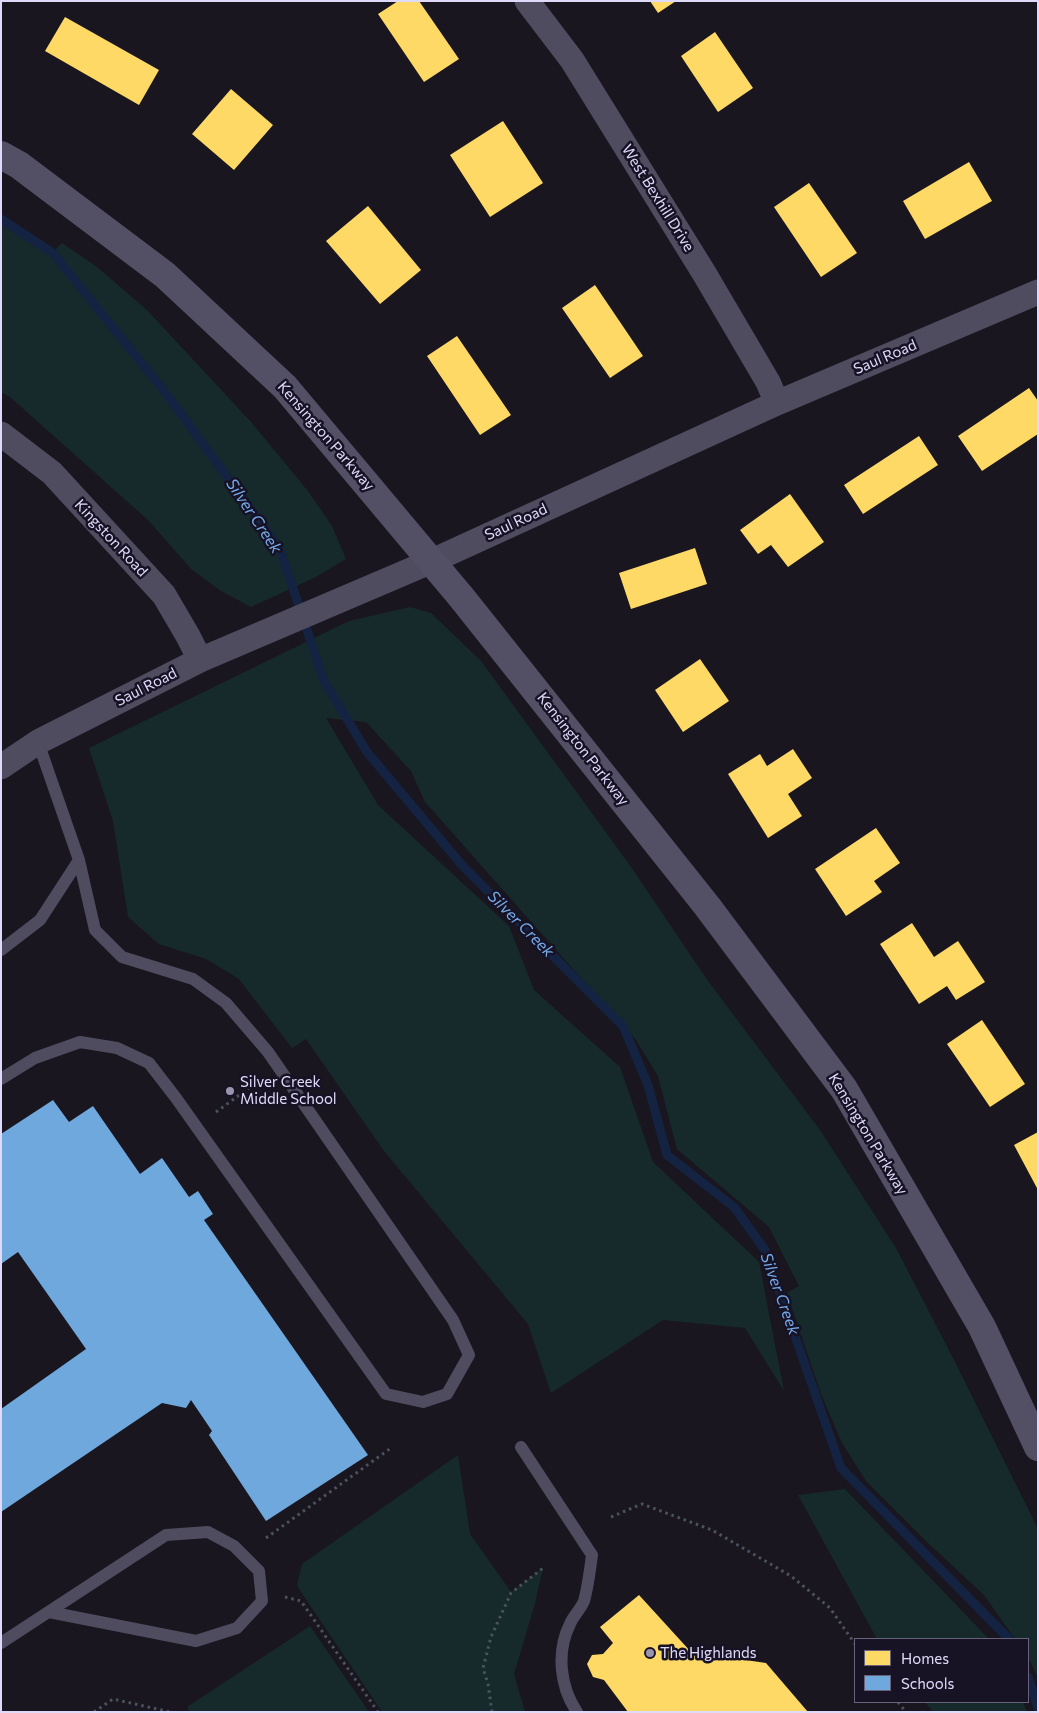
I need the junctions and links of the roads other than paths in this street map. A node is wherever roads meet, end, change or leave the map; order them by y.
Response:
1 (527, 1) edge
2 (1, 155) edge
3 (1038, 292) edge
4 (777, 402) junction
5 (1, 434) edge
6 (432, 561) junction
7 (200, 660) junction
8 (38, 742) junction
9 (1, 767) edge
10 (79, 860) junction
11 (1, 950) edge
12 (1, 1079) edge
13 (520, 1447) dead end
14 (1038, 1447) edge
15 (49, 1612) junction
16 (1, 1643) edge
17 (577, 1712) edge

1 - 4 street, West Bexhill Drive
2 - 6 street, Kensington Parkway
3 - 4 street, Saul Road
4 - 6 street, Saul Road
5 - 7 street, Kingston Road
6 - 7 street, Saul Road
6 - 14 street, Kensington Parkway
7 - 8 street, Saul Road
8 - 9 street, Saul Road
8 - 10 lane
10 - 11 lane
10 - 12 lane
13 - 17 lane
15 - 15 lane
15 - 16 lane

